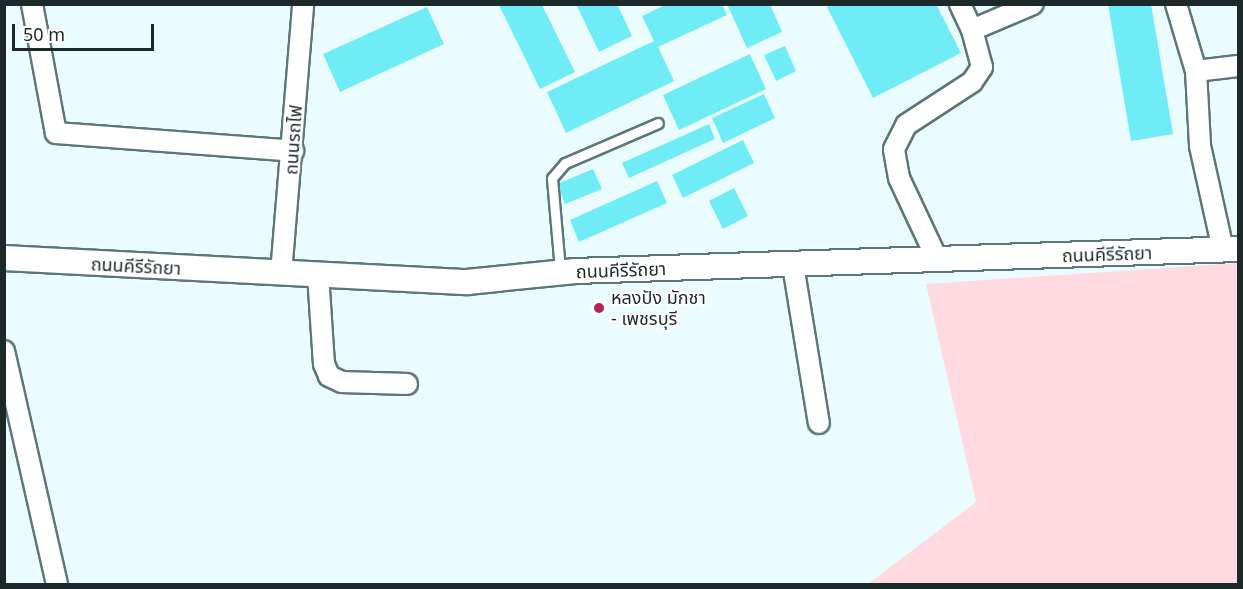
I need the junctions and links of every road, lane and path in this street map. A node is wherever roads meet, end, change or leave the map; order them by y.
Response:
1 (32, 4) edge
2 (303, 4) edge
3 (960, 4) edge
4 (1033, 4) edge
5 (1176, 4) edge
6 (972, 30) junction
7 (1239, 66) edge
8 (1196, 71) junction
9 (658, 123) dead end
10 (293, 151) junction
11 (1231, 250) edge
12 (4, 258) edge
13 (938, 260) junction
14 (793, 265) junction
15 (560, 273) junction
16 (281, 274) junction
17 (318, 274) junction
18 (4, 351) edge
19 (407, 384) dead end
20 (819, 423) dead end
21 (57, 585) edge

1 - 10 street
2 - 10 street, ถนนรถไฟ
3 - 6 street
4 - 6 street
5 - 8 street
6 - 13 street
7 - 8 street
8 - 11 street
9 - 15 lane
10 - 16 street, ถนนรถไฟ
11 - 13 street, ถนนคีรีรัถยา
12 - 16 street, ถนนคีรีรัถยา
13 - 14 street, ถนนคีรีรัถยา
14 - 15 street, ถนนคีรีรัถยา
14 - 20 street
15 - 17 street, ถนนคีรีรัถยา
16 - 17 street, ถนนคีรีรัถยา
17 - 19 street
18 - 21 street

